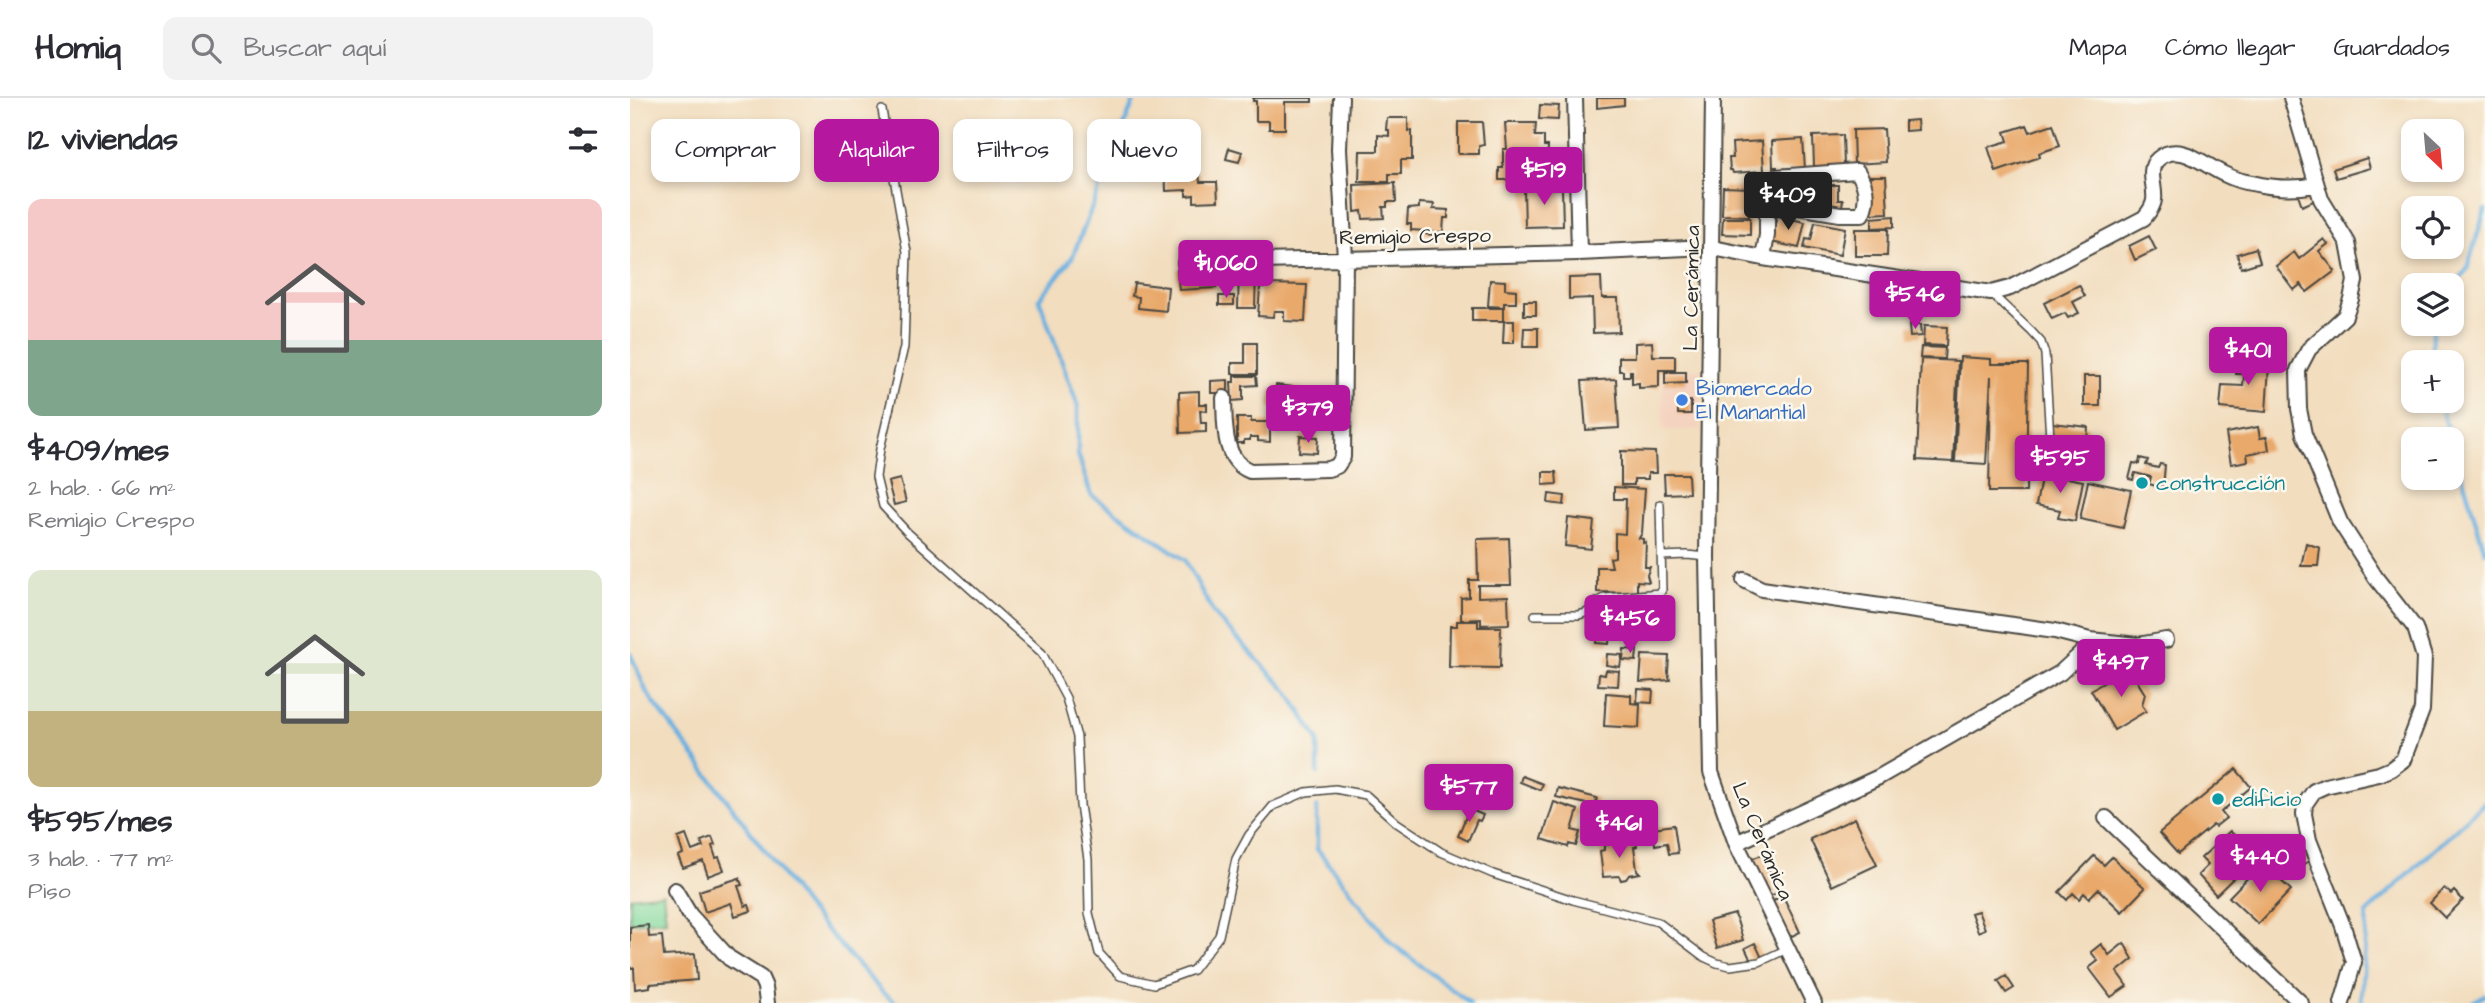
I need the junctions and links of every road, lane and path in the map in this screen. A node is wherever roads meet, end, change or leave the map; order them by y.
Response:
1 (1341, 98) edge
2 (1575, 98) edge
3 (1713, 98) edge
4 (2291, 98) edge
5 (882, 110) dead end
6 (1538, 172) dead end
7 (1577, 173) junction
8 (2316, 185) junction
9 (1768, 202) junction
10 (1687, 248) dead end
11 (1713, 248) junction
12 (1579, 253) junction
13 (1763, 258) junction
14 (1345, 259) junction
15 (1185, 263) dead end
16 (1991, 293) junction
17 (1224, 398) dead end
18 (2049, 439) dead end
19 (1660, 504) dead end
20 (1661, 556) junction
21 (1707, 557) junction
22 (1744, 580) dead end
23 (1535, 615) dead end
24 (2090, 640) junction
25 (2166, 640) dead end
26 (2106, 818) dead end
27 (1736, 843) junction
28 (675, 890) dead end
29 (1788, 948) junction
30 (766, 1003) edge
31 (1814, 1003) edge
32 (2301, 1003) edge
33 (2342, 1003) edge

1 - 14 street
2 - 7 street
3 - 11 street, La Cerámica
4 - 8 street
5 - 29 lane
6 - 7 street
7 - 12 street
8 - 16 street
8 - 33 street
9 - 9 street
9 - 13 street
10 - 12 street, Remigio Crespo
11 - 13 street
11 - 21 street, La Cerámica
12 - 14 street, Remigio Crespo
13 - 16 street
14 - 15 street, Remigio Crespo
14 - 17 street
16 - 18 lane
19 - 20 lane
20 - 21 lane
20 - 23 lane
21 - 27 street, La Cerámica
22 - 24 street
24 - 25 street
24 - 27 street
26 - 32 street
27 - 29 street, La Cerámica
28 - 30 street
29 - 31 street, La Cerámica

